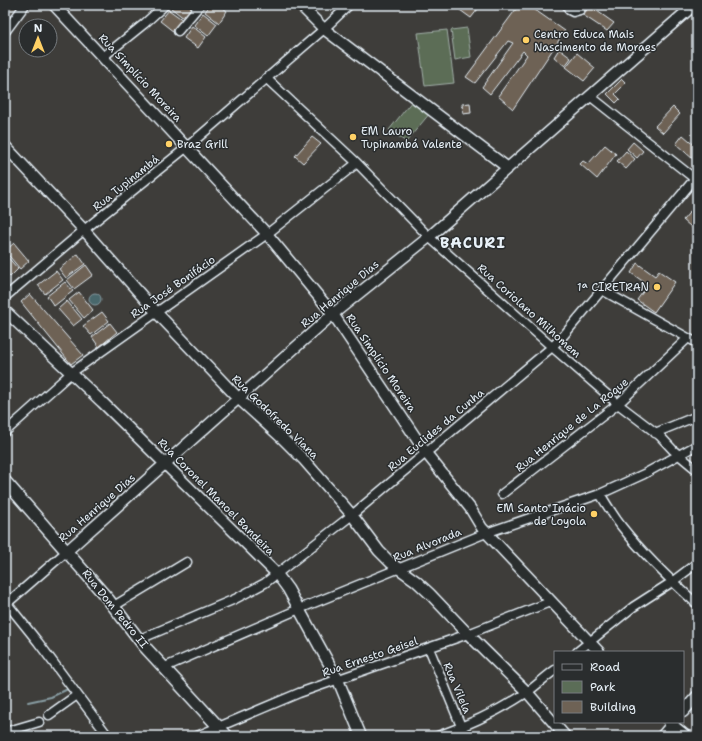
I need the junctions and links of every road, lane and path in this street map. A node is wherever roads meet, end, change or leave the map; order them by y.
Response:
1 (25, 5) edge
2 (54, 5) edge
3 (165, 5) edge
4 (200, 5) edge
5 (300, 5) edge
6 (349, 5) edge
7 (567, 5) edge
8 (582, 5) edge
9 (694, 5) edge
10 (324, 29) junction
11 (178, 31) dead end
12 (5, 32) edge
13 (103, 57) junction
14 (266, 78) junction
15 (590, 96) junction
16 (5, 146) edge
17 (187, 147) junction
18 (356, 163) junction
19 (508, 168) junction
20 (696, 178) edge
21 (84, 230) junction
22 (267, 234) junction
23 (429, 237) junction
24 (602, 290) junction
25 (5, 297) edge
26 (5, 311) edge
27 (157, 313) junction
28 (333, 314) junction
29 (688, 338) junction
30 (697, 343) edge
31 (552, 347) junction
32 (71, 373) junction
33 (239, 399) junction
34 (618, 404) junction
35 (697, 416) edge
36 (5, 432) edge
37 (657, 434) junction
38 (697, 445) edge
39 (676, 452) junction
40 (426, 453) junction
41 (166, 464) junction
42 (697, 470) edge
43 (5, 482) edge
44 (502, 494) dead end
45 (600, 494) junction
46 (352, 516) junction
47 (484, 531) junction
48 (67, 551) junction
49 (187, 562) dead end
50 (697, 563) edge
51 (395, 565) junction
52 (277, 574) junction
53 (672, 582) junction
54 (550, 602) junction
55 (6, 603) edge
56 (697, 604) edge
57 (114, 606) junction
58 (298, 606) junction
59 (468, 634) junction
60 (142, 642) junction
61 (589, 642) junction
62 (429, 648) junction
63 (578, 651) edge
64 (598, 651) edge
65 (162, 665) junction
66 (554, 671) edge
67 (338, 680) junction
68 (527, 692) junction
69 (77, 695) junction
70 (697, 696) edge
71 (684, 711) edge
72 (49, 715) dead end
73 (39, 722) dead end
74 (554, 722) edge
75 (554, 723) edge
76 (672, 723) edge
77 (218, 727) junction
78 (462, 727) junction
79 (5, 732) edge
80 (108, 736) edge
81 (197, 736) edge
82 (227, 736) edge
83 (362, 736) edge
84 (438, 736) edge
85 (465, 736) edge
86 (566, 736) edge
87 (662, 736) edge
88 (686, 736) edge

1 - 12 street
2 - 13 street, Rua Simplício Moreira
3 - 13 street
4 - 11 street
5 - 10 street
6 - 10 street, Rua Tupinambá
7 - 8 street
9 - 15 street, Rua Henrique Dias
10 - 14 street, Rua Tupinambá
10 - 19 street
13 - 17 street, Rua Simplício Moreira
14 - 17 street, Rua Tupinambá
14 - 18 street, Rua Coriolano Milhomem
15 - 19 street, Rua Henrique Dias
15 - 20 street
16 - 21 street, Rua Godofredo Viana
17 - 21 street, Rua Tupinambá
17 - 22 street, Rua Simplício Moreira
18 - 22 street, Rua José Bonifácio
18 - 23 street, Rua Coriolano Milhomem
19 - 23 street, Rua Henrique Dias
20 - 24 street, Rua Euclides da Cunha
21 - 25 street, Rua Tupinambá
21 - 27 street, Rua Godofredo Viana
22 - 27 street, Rua José Bonifácio
22 - 28 street, Rua Simplício Moreira
23 - 28 street, Rua Henrique Dias
23 - 31 street, Rua Coriolano Milhomem
24 - 29 street
24 - 31 street, Rua Euclides da Cunha
26 - 32 street, Rua Coronel Manoel Bandeira
27 - 32 street, Rua José Bonifácio
27 - 33 street, Rua Godofredo Viana
28 - 33 street, Rua Henrique Dias
28 - 40 street, Rua Simplício Moreira
29 - 30 street
29 - 34 street, Rua Henrique de La Roque
31 - 34 street, Rua Coriolano Milhomem
31 - 40 street, Rua Euclides da Cunha
32 - 36 street, Rua José Bonifácio
32 - 41 street, Rua Coronel Manoel Bandeira
33 - 41 street, Rua Henrique Dias
33 - 46 street, Rua Godofredo Viana
34 - 37 street, Rua Coriolano Milhomem
34 - 44 street, Rua Henrique de La Roque
35 - 37 street
37 - 39 street, Rua Coriolano Milhomem
38 - 39 street, Rua Alvorada
39 - 42 street, Rua Coriolano Milhomem
39 - 45 street, Rua Alvorada
40 - 46 street, Rua Euclides da Cunha
40 - 47 street, Rua Simplício Moreira
41 - 48 street, Rua Henrique Dias
41 - 52 street, Rua Coronel Manoel Bandeira
43 - 48 main road, Rua Dom Pedro II
45 - 47 street, Rua Alvorada
45 - 53 street
46 - 51 street, Rua Godofredo Viana
46 - 52 street, Rua Euclides da Cunha
47 - 51 street, Rua Alvorada
47 - 54 street, Rua Simplício Moreira
48 - 55 street, Rua Henrique Dias
48 - 57 main road, Rua Dom Pedro II
49 - 57 street
50 - 53 street
51 - 58 street, Rua Alvorada
51 - 59 street, Rua Godofredo Viana
52 - 58 street, Rua Coronel Manoel Bandeira
52 - 60 street, Rua Euclides da Cunha
53 - 56 street
53 - 61 street
54 - 59 street, Rua Ernesto Geisel
54 - 61 street, Rua Simplício Moreira
55 - 69 street
57 - 60 main road, Rua Dom Pedro II
58 - 65 street, Rua Alvorada
58 - 67 street, Rua Coronel Manoel Bandeira
59 - 62 street, Rua Ernesto Geisel
59 - 68 street, Rua Godofredo Viana
60 - 65 main road, Rua Dom Pedro II
61 - 63 street
61 - 64 street, Rua Simplício Moreira
62 - 67 street, Rua Ernesto Geisel
62 - 78 street, Rua Vilela
65 - 77 main road, Rua Dom Pedro II
66 - 68 street
67 - 77 street, Rua Ernesto Geisel
67 - 83 street, Rua Coronel Manoel Bandeira
68 - 74 street, Rua Godofredo Viana
68 - 78 street
69 - 72 street
69 - 80 street
70 - 71 street
73 - 79 street
75 - 86 street, Rua Godofredo Viana
76 - 87 street
76 - 88 street
77 - 81 street, Rua Ernesto Geisel
77 - 82 main road, Rua Dom Pedro II
78 - 84 street
78 - 85 street, Rua Vilela

